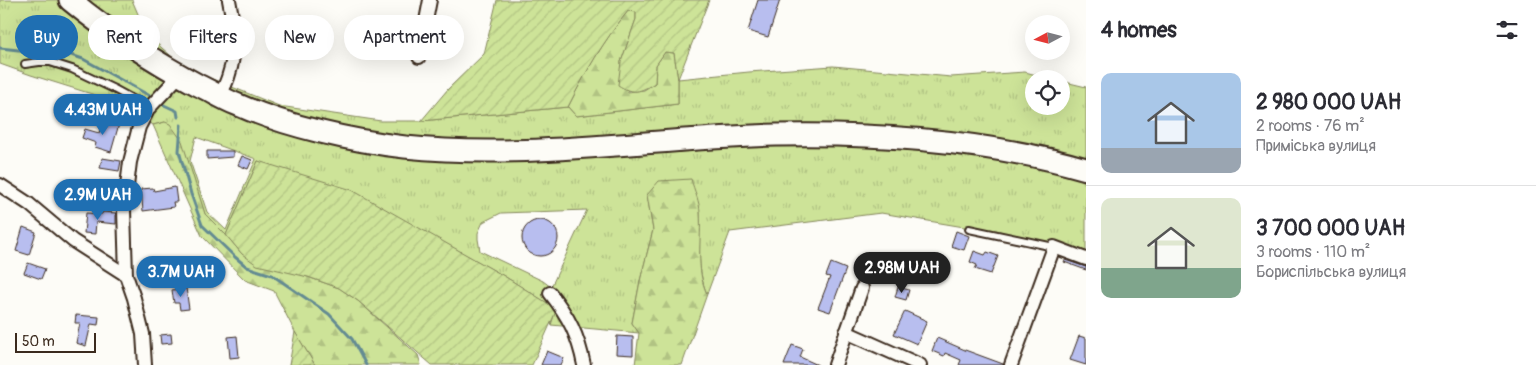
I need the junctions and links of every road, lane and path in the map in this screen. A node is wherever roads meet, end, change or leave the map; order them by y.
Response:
1 (70, 0) edge
2 (228, 0) edge
3 (430, 0) edge
4 (427, 15) edge
5 (25, 64) dead end
6 (180, 75) junction
7 (220, 96) junction
8 (149, 108) junction
9 (1086, 170) edge
10 (0, 185) edge
11 (969, 229) dead end
12 (1054, 247) junction
13 (1086, 259) edge
14 (126, 275) junction
15 (862, 288) dead end
16 (550, 293) dead end
17 (846, 332) junction
18 (145, 365) edge
19 (584, 365) edge
20 (835, 365) edge
21 (920, 365) edge
22 (1012, 365) edge

1 - 6 highway
2 - 7 street
3 - 4 street
5 - 8 lane
6 - 7 highway
6 - 8 street
7 - 9 highway
8 - 14 street
10 - 14 street
11 - 12 lane
12 - 13 street
12 - 22 street
14 - 18 street
15 - 17 street
16 - 19 street
17 - 20 street
17 - 21 street

